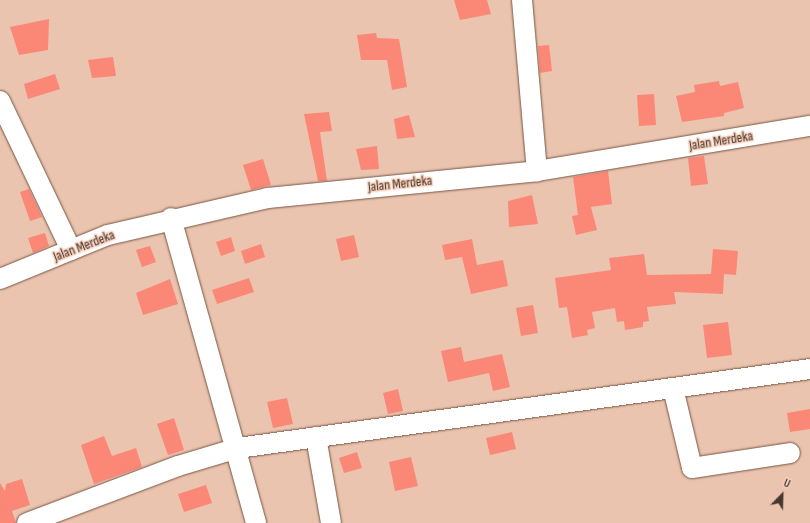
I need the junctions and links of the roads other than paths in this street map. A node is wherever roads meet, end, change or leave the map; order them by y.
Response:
1 (522, 0) edge
2 (0, 102) edge
3 (810, 126) edge
4 (8, 140) edge
5 (537, 171) junction
6 (171, 218) junction
7 (71, 250) junction
8 (0, 279) edge
9 (810, 369) edge
10 (674, 388) junction
11 (316, 437) junction
12 (238, 448) junction
13 (790, 453) dead end
14 (27, 523) edge
15 (256, 523) edge
16 (331, 523) edge

1 - 5 street
2 - 4 street
3 - 5 street, Jalan Merdeka
4 - 7 street
5 - 6 street, Jalan Merdeka
6 - 7 street, Jalan Merdeka
6 - 12 street
7 - 8 street, Jalan Merdeka
9 - 10 street
10 - 11 street
10 - 13 street
11 - 12 street
11 - 16 street
12 - 14 street
12 - 15 street

